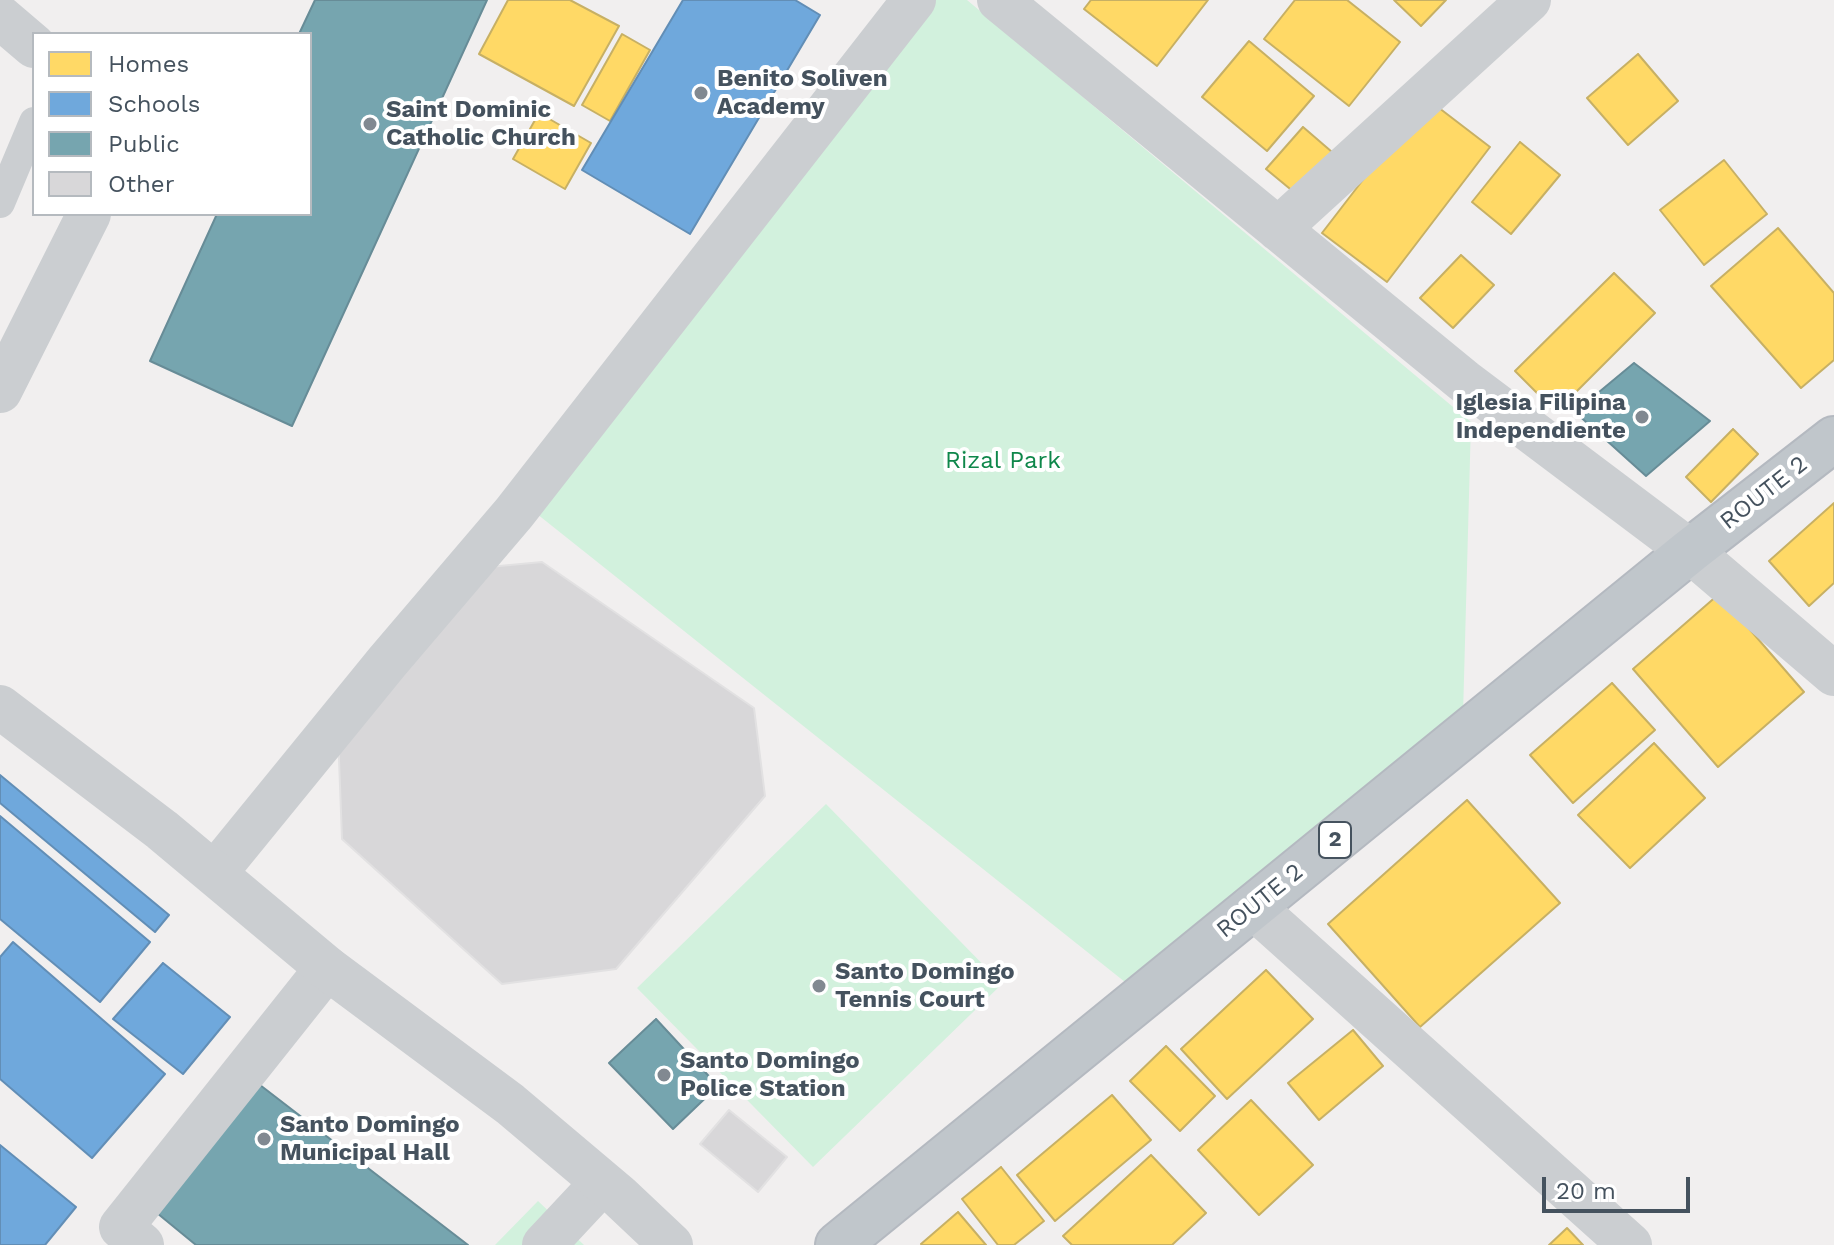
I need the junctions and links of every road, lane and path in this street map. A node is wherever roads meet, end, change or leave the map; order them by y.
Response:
1 (914, 0) edge
2 (999, 0) edge
3 (1529, 0) edge
4 (0, 17) edge
5 (32, 44) edge
6 (32, 127) edge
7 (0, 203) edge
8 (88, 216) edge
9 (1278, 229) junction
10 (0, 391) edge
11 (1834, 439) edge
12 (1690, 551) junction
13 (1834, 674) edge
14 (0, 707) edge
15 (215, 873) junction
16 (1253, 907) junction
17 (327, 968) junction
18 (610, 1190) junction
19 (123, 1239) edge
20 (544, 1245) edge
21 (571, 1245) edge
22 (671, 1245) edge
23 (838, 1245) edge
24 (1630, 1245) edge

1 - 15 street
2 - 9 street
3 - 9 street
4 - 5 street
6 - 7 lane
8 - 10 street
9 - 12 street
11 - 12 highway, ROUTE 2 / 2
12 - 13 street
12 - 16 highway, ROUTE 2 / 2
14 - 15 street
15 - 17 street
16 - 23 highway, ROUTE 2 / 2
16 - 24 street
17 - 18 street
17 - 19 street
18 - 20 street
18 - 21 street
18 - 22 street

